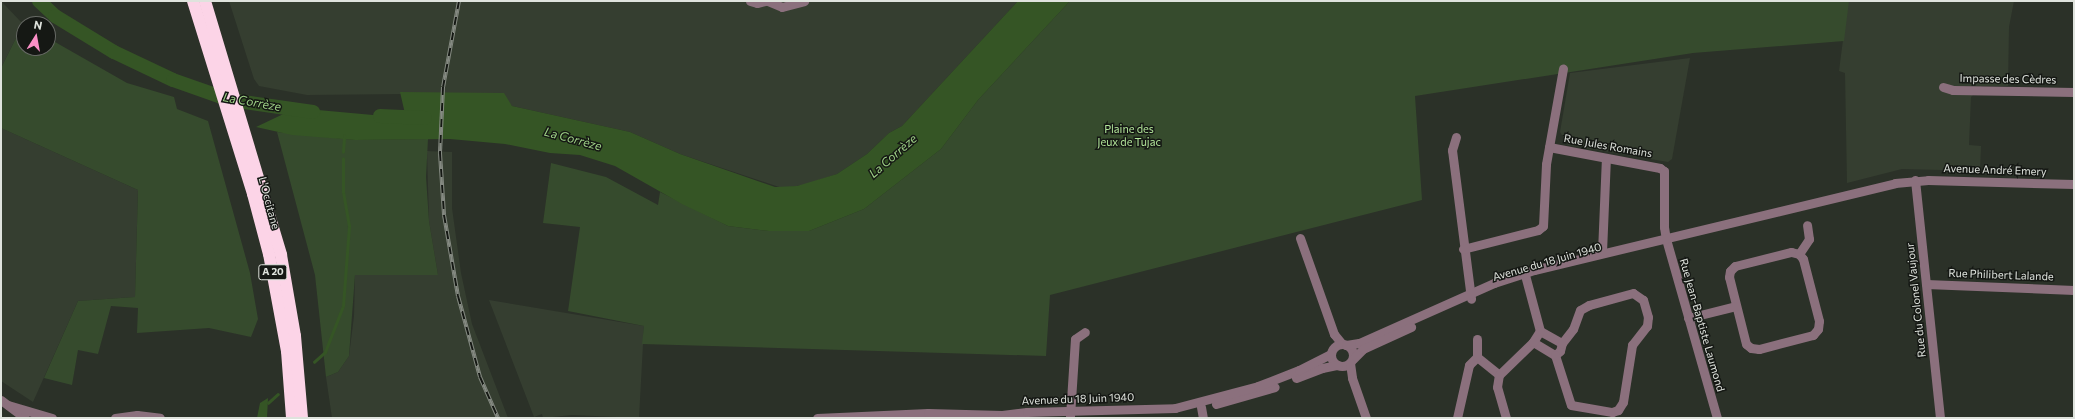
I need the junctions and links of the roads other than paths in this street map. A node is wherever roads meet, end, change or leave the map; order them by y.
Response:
1 (193, 1) edge
2 (205, 1) edge
3 (750, 1) edge
4 (767, 1) edge
5 (802, 1) edge
6 (1563, 70) dead end
7 (1943, 87) dead end
8 (2074, 92) edge
9 (1456, 137) dead end
10 (1550, 147) junction
11 (1606, 158) junction
12 (1915, 180) junction
13 (2074, 184) edge
14 (1807, 225) dead end
15 (1300, 238) dead end
16 (1666, 239) junction
17 (1463, 249) junction
18 (1602, 252) junction
19 (1799, 254) junction
20 (1525, 278) junction
21 (1926, 284) junction
22 (2074, 290) edge
23 (1470, 296) junction
24 (1736, 306) junction
25 (1688, 318) junction
26 (1540, 331) junction
27 (1085, 332) dead end
28 (1477, 339) dead end
29 (1533, 342) junction
30 (1562, 343) junction
31 (1339, 347) junction
32 (1555, 355) junction
33 (1477, 357) junction
34 (1346, 363) junction
35 (1499, 375) junction
36 (5, 402) edge
37 (1201, 407) junction
38 (1070, 414) junction
39 (296, 416) edge
40 (1002, 417) edge
41 (25, 418) edge
42 (52, 418) edge
43 (115, 418) edge
44 (160, 418) edge
45 (817, 418) edge
46 (941, 418) edge
47 (966, 418) edge
48 (979, 418) edge
49 (1026, 418) edge
50 (1203, 418) edge
51 (1366, 418) edge
52 (1457, 418) edge
53 (1506, 418) edge
54 (1717, 418) edge
55 (1940, 418) edge

1 - 39 highway, L'Occitane / A 20
2 - 39 highway, L'Occitane / A 20
3 - 4 street
4 - 5 street
6 - 10 street
7 - 8 street, Impasse des Cèdres
9 - 17 street
10 - 11 street, Rue Jules Romains
10 - 17 street
11 - 16 street, Rue Jules Romains
11 - 18 street
12 - 13 street, Avenue André Emery
12 - 16 street, Avenue du 18 Juin 1940
12 - 21 street, Rue du Colonel Vaujour
14 - 19 street
15 - 31 street
16 - 18 street, Avenue du 18 Juin 1940
16 - 20 street, Avenue du 18 Juin 1940
16 - 25 street, Rue Jean-Baptiste Laumond
17 - 23 street
18 - 20 street, Avenue du 18 Juin 1940
19 - 24 street
19 - 24 street
20 - 23 street, Avenue du 18 Juin 1940
20 - 26 street
21 - 22 street, Rue Philibert Lalande
21 - 55 street, Rue du Colonel Vaujour
23 - 31 street, Avenue du 18 Juin 1940
23 - 34 street, Avenue du 18 Juin 1940
24 - 25 street
25 - 54 street, Rue Jean-Baptiste Laumond
26 - 29 street
26 - 30 street
27 - 38 street
28 - 33 street
29 - 32 street
29 - 35 street
30 - 32 street
30 - 32 street
31 - 34 street
31 - 34 street
31 - 38 street, Avenue du 18 Juin 1940
33 - 35 street
33 - 52 street
34 - 37 street, Avenue du 18 Juin 1940
34 - 51 street
35 - 53 street
36 - 41 street
36 - 42 street
37 - 38 street, Avenue du 18 Juin 1940
37 - 50 street
38 - 40 street, Avenue du 18 Juin 1940
38 - 49 street, Avenue du 18 Juin 1940
40 - 45 street, Avenue du 18 Juin 1940
43 - 44 street
46 - 47 street
47 - 48 street

